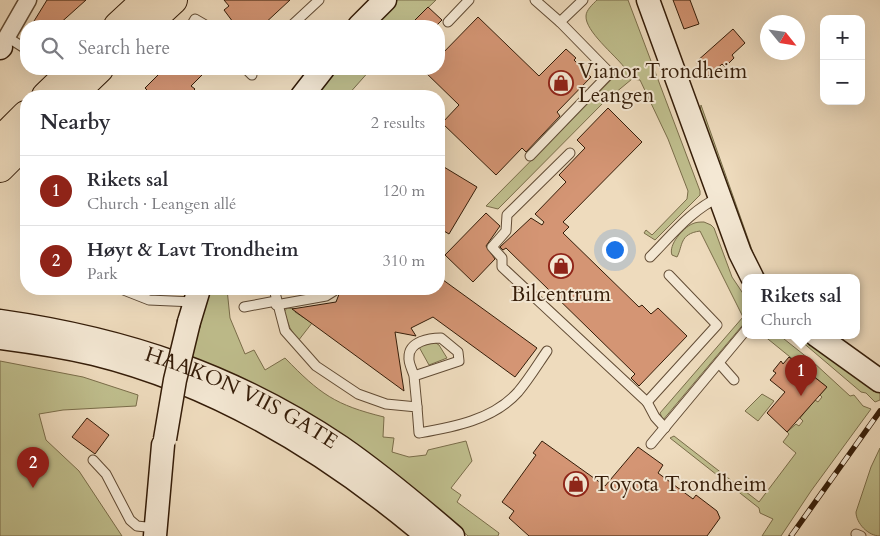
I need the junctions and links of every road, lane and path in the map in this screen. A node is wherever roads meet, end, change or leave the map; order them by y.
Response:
1 (27, 0) edge
2 (146, 0) edge
3 (173, 0) edge
4 (319, 0) edge
5 (385, 0) edge
6 (469, 0) edge
7 (535, 0) edge
8 (583, 0) edge
9 (648, 0) edge
10 (124, 20) edge
11 (151, 20) edge
12 (297, 20) edge
13 (365, 20) edge
14 (448, 22) dead end
15 (560, 22) junction
16 (2, 45) edge
17 (20, 48) edge
18 (68, 75) edge
19 (94, 75) edge
20 (318, 75) edge
21 (52, 90) edge
22 (77, 90) edge
23 (307, 90) edge
24 (13, 133) edge
25 (570, 153) dead end
26 (530, 156) dead end
27 (0, 168) edge
28 (720, 197) junction
29 (650, 257) dead end
30 (750, 274) edge
31 (669, 275) dead end
32 (136, 295) edge
33 (275, 295) edge
34 (303, 295) edge
35 (276, 303) junction
36 (194, 304) edge
37 (244, 307) dead end
38 (0, 321) edge
39 (742, 335) edge
40 (0, 338) edge
41 (822, 339) edge
42 (547, 351) dead end
43 (720, 363) junction
44 (414, 376) junction
45 (734, 380) dead end
46 (880, 381) edge
47 (647, 402) junction
48 (417, 407) junction
49 (665, 428) junction
50 (651, 444) dead end
51 (93, 460) dead end
52 (155, 532) edge
53 (427, 536) edge
54 (454, 536) edge

1 - 16 street
2 - 10 highway
3 - 11 highway
4 - 12 lane
5 - 13 main road
6 - 14 lane
7 - 15 lane
8 - 15 lane
9 - 28 main road
15 - 26 lane
16 - 17 lane
18 - 21 highway
19 - 22 highway
20 - 23 main road
24 - 27 highway
25 - 47 lane
28 - 29 lane
28 - 30 main road
31 - 47 lane
32 - 36 lane
33 - 35 lane
34 - 35 lane
35 - 37 lane
35 - 48 lane
36 - 52 main road, bridge
38 - 54 main road, HAAKON VIIS GATE
39 - 43 lane
40 - 53 main road, HAAKON VIIS GATE
41 - 46 main road
42 - 48 lane
43 - 45 lane
43 - 49 lane
44 - 44 lane
44 - 48 lane
47 - 49 lane
49 - 50 lane
51 - 52 lane

